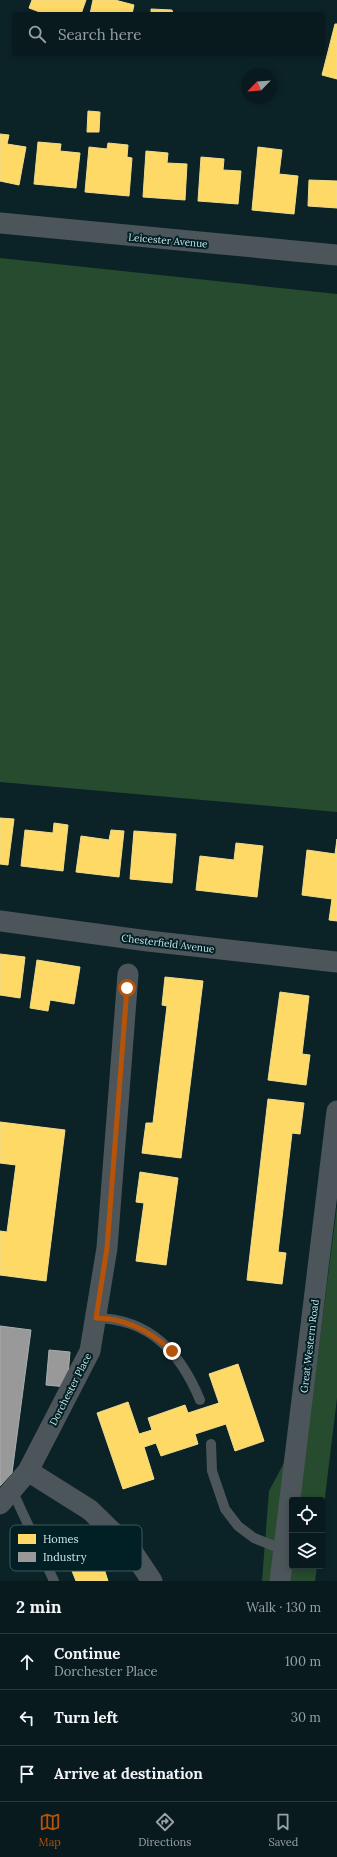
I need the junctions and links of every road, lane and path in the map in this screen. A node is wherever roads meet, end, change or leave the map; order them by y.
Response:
1 (0, 223) edge
2 (337, 255) edge
3 (0, 921) edge
4 (337, 962) edge
5 (128, 974) dead end
6 (337, 1111) edge
7 (96, 1318) junction
8 (200, 1400) dead end
9 (211, 1444) dead end
10 (28, 1471) junction
11 (6, 1497) edge
12 (22, 1525) edge
13 (105, 1525) edge
14 (284, 1550) junction
15 (142, 1566) edge
16 (48, 1571) edge
17 (54, 1581) edge
18 (152, 1581) edge
19 (280, 1581) edge

1 - 2 street, Leicester Avenue
3 - 4 street, Chesterfield Avenue
5 - 7 street, Dorchester Place
6 - 14 street, Great Western Road
7 - 8 lane
7 - 10 street, Dorchester Place
9 - 14 lane
10 - 11 street, Dorchester Place
10 - 13 street
11 - 12 lane
14 - 19 street, Great Western Road
15 - 18 street
16 - 17 lane

